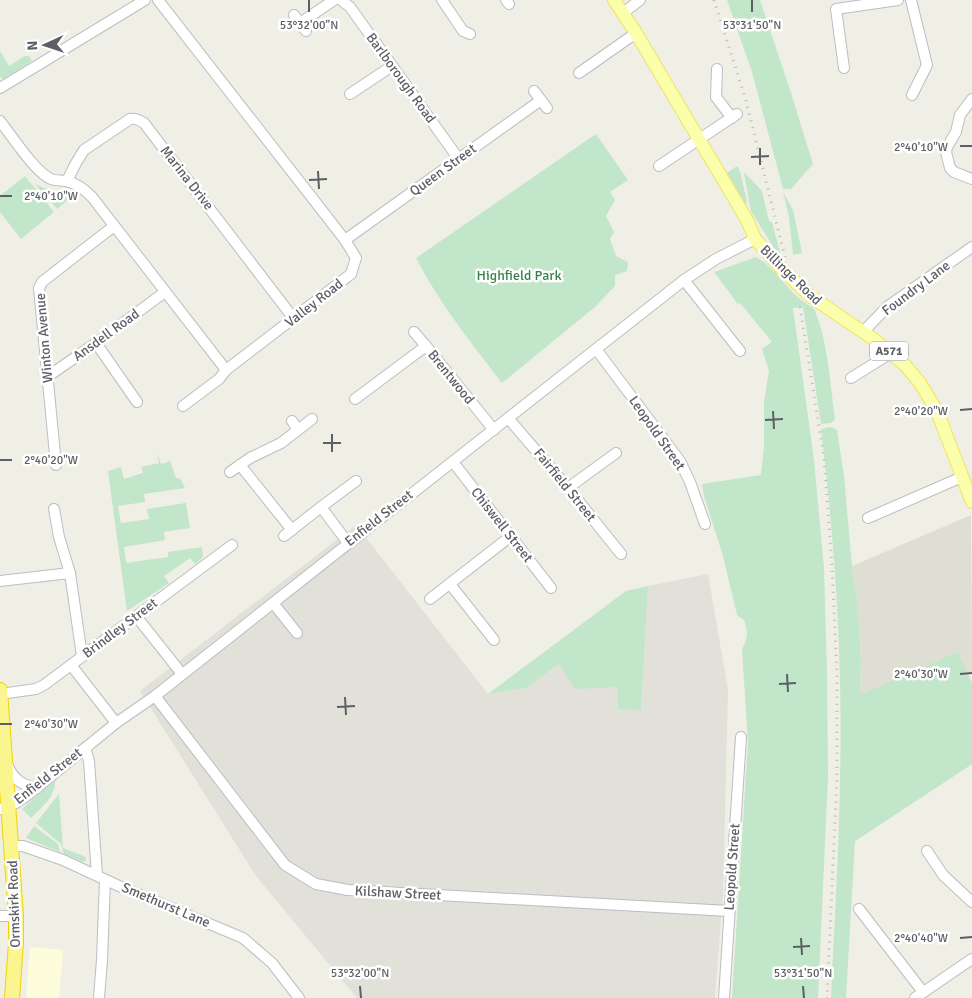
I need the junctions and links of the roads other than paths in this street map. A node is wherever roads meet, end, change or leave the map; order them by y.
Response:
1 (145, 0) edge
2 (158, 0) edge
3 (334, 0) edge
4 (341, 0) edge
5 (442, 0) edge
6 (614, 0) edge
7 (640, 0) edge
8 (898, 0) edge
9 (911, 0) edge
10 (623, 13) junction
11 (300, 23) dead end
12 (636, 33) junction
13 (463, 34) dead end
14 (392, 66) junction
15 (844, 68) dead end
16 (717, 69) dead end
17 (579, 73) dead end
18 (0, 88) edge
19 (534, 90) dead end
20 (350, 94) dead end
21 (912, 95) dead end
22 (972, 99) edge
23 (0, 121) edge
24 (698, 140) junction
25 (458, 158) junction
26 (659, 166) dead end
27 (972, 178) edge
28 (67, 181) junction
29 (114, 226) junction
30 (755, 239) junction
31 (345, 240) junction
32 (972, 247) edge
33 (684, 280) junction
34 (165, 292) junction
35 (294, 319) junction
36 (414, 332) dead end
37 (863, 332) junction
38 (96, 343) junction
39 (426, 346) junction
40 (596, 349) junction
41 (740, 351) dead end
42 (891, 353) junction
43 (226, 370) junction
44 (47, 377) junction
45 (851, 378) dead end
46 (355, 399) dead end
47 (137, 402) dead end
48 (183, 406) dead end
49 (508, 418) junction
50 (312, 419) dead end
51 (494, 430) junction
52 (616, 453) dead end
53 (58, 459) dead end
54 (453, 462) junction
55 (240, 465) junction
56 (230, 472) dead end
57 (962, 477) junction
58 (356, 480) dead end
59 (568, 488) junction
60 (972, 502) edge
61 (321, 507) junction
62 (54, 509) dead end
63 (868, 518) dead end
64 (705, 524) dead end
65 (511, 536) junction
66 (348, 543) junction
67 (232, 545) dead end
68 (621, 554) dead end
69 (70, 573) junction
70 (0, 581) edge
71 (450, 584) junction
72 (551, 588) dead end
73 (430, 599) dead end
74 (272, 603) junction
75 (136, 616) junction
76 (297, 633) dead end
77 (494, 640) dead end
78 (82, 656) junction
79 (71, 665) junction
80 (182, 674) junction
81 (0, 690) edge
82 (0, 694) edge
83 (155, 696) junction
84 (116, 723) junction
85 (741, 737) dead end
86 (84, 748) junction
87 (6, 763) junction
88 (37, 788) junction
89 (5, 808) edge
90 (12, 846) junction
91 (927, 851) dead end
92 (101, 878) junction
93 (972, 902) edge
94 (859, 910) dead end
95 (729, 911) junction
96 (0, 916) edge
97 (16, 916) junction
98 (972, 959) edge
99 (919, 995) edge
100 (12, 998) edge
101 (98, 998) edge
102 (299, 998) edge
103 (724, 998) edge

1 - 18 street
2 - 31 street, Valley Road
3 - 11 street
4 - 14 street, Barlborough Road
5 - 13 street
6 - 10 main road, Billinge Road / A571
7 - 10 street
8 - 15 street
9 - 21 street
10 - 12 main road, Billinge Road / A571
12 - 17 street
12 - 24 main road, Billinge Road / A571
14 - 20 street
14 - 25 street, Barlborough Road
16 - 24 street
19 - 25 street, Queen Street
22 - 27 street
23 - 28 street
24 - 26 street
24 - 30 main road, Billinge Road / A571
25 - 31 street, Queen Street
28 - 29 street
28 - 35 street, Marina Drive
29 - 34 street
29 - 44 street, Winton Avenue
30 - 33 street, Enfield Street
30 - 37 main road, Billinge Road / A571
31 - 35 street, Valley Road
32 - 37 street, Foundry Lane
33 - 40 street, Enfield Street
33 - 41 street
34 - 38 street, Ansdell Road
34 - 43 street
35 - 43 street, Valley Road
36 - 39 street
37 - 42 main road, Billinge Road / A571
38 - 44 street, Ansdell Road
38 - 47 street
39 - 46 street, Brentwood
39 - 51 street, Brentwood
40 - 49 street, Enfield Street
40 - 64 street, Leopold Street
42 - 45 street
42 - 57 main road, Billinge Road / A571
43 - 48 street, Valley Road
44 - 53 street, Winton Avenue
49 - 51 street, Enfield Street
49 - 59 street, Fairfield Street
50 - 55 street
51 - 54 street, Enfield Street
52 - 59 street
54 - 65 street, Chiswell Street
54 - 66 street, Enfield Street
55 - 56 street
55 - 61 street
57 - 60 main road, Billinge Road / A571
57 - 63 street
58 - 61 street
59 - 68 street, Fairfield Street
61 - 66 street
62 - 69 street
65 - 71 street
65 - 72 street, Chiswell Street
66 - 74 street, Enfield Street
67 - 75 street, Brindley Street
69 - 70 street
69 - 78 street
71 - 73 street
71 - 77 street
74 - 76 street
74 - 80 street, Enfield Street
75 - 78 street, Brindley Street
75 - 80 street
78 - 79 street, Brindley Street
79 - 82 street, Brindley Street
79 - 84 street
80 - 83 street, Enfield Street
81 - 82 highway, Ormskirk Road
82 - 87 highway, Ormskirk Road
83 - 84 street, Enfield Street
83 - 95 street, Kilshaw Street
84 - 86 street, Enfield Street
85 - 95 street, Leopold Street
86 - 88 street, Enfield Street
86 - 92 street
87 - 88 street
87 - 89 highway, Ormskirk Road
88 - 89 street, Enfield Street
89 - 90 highway, Ormskirk Road
90 - 92 street, Smethurst Lane
90 - 97 highway, Ormskirk Road
91 - 93 street
92 - 101 street
92 - 102 street, Smethurst Lane
94 - 99 street
95 - 103 street, Leopold Street
96 - 97 street
97 - 100 highway, Ormskirk Road
98 - 99 street

